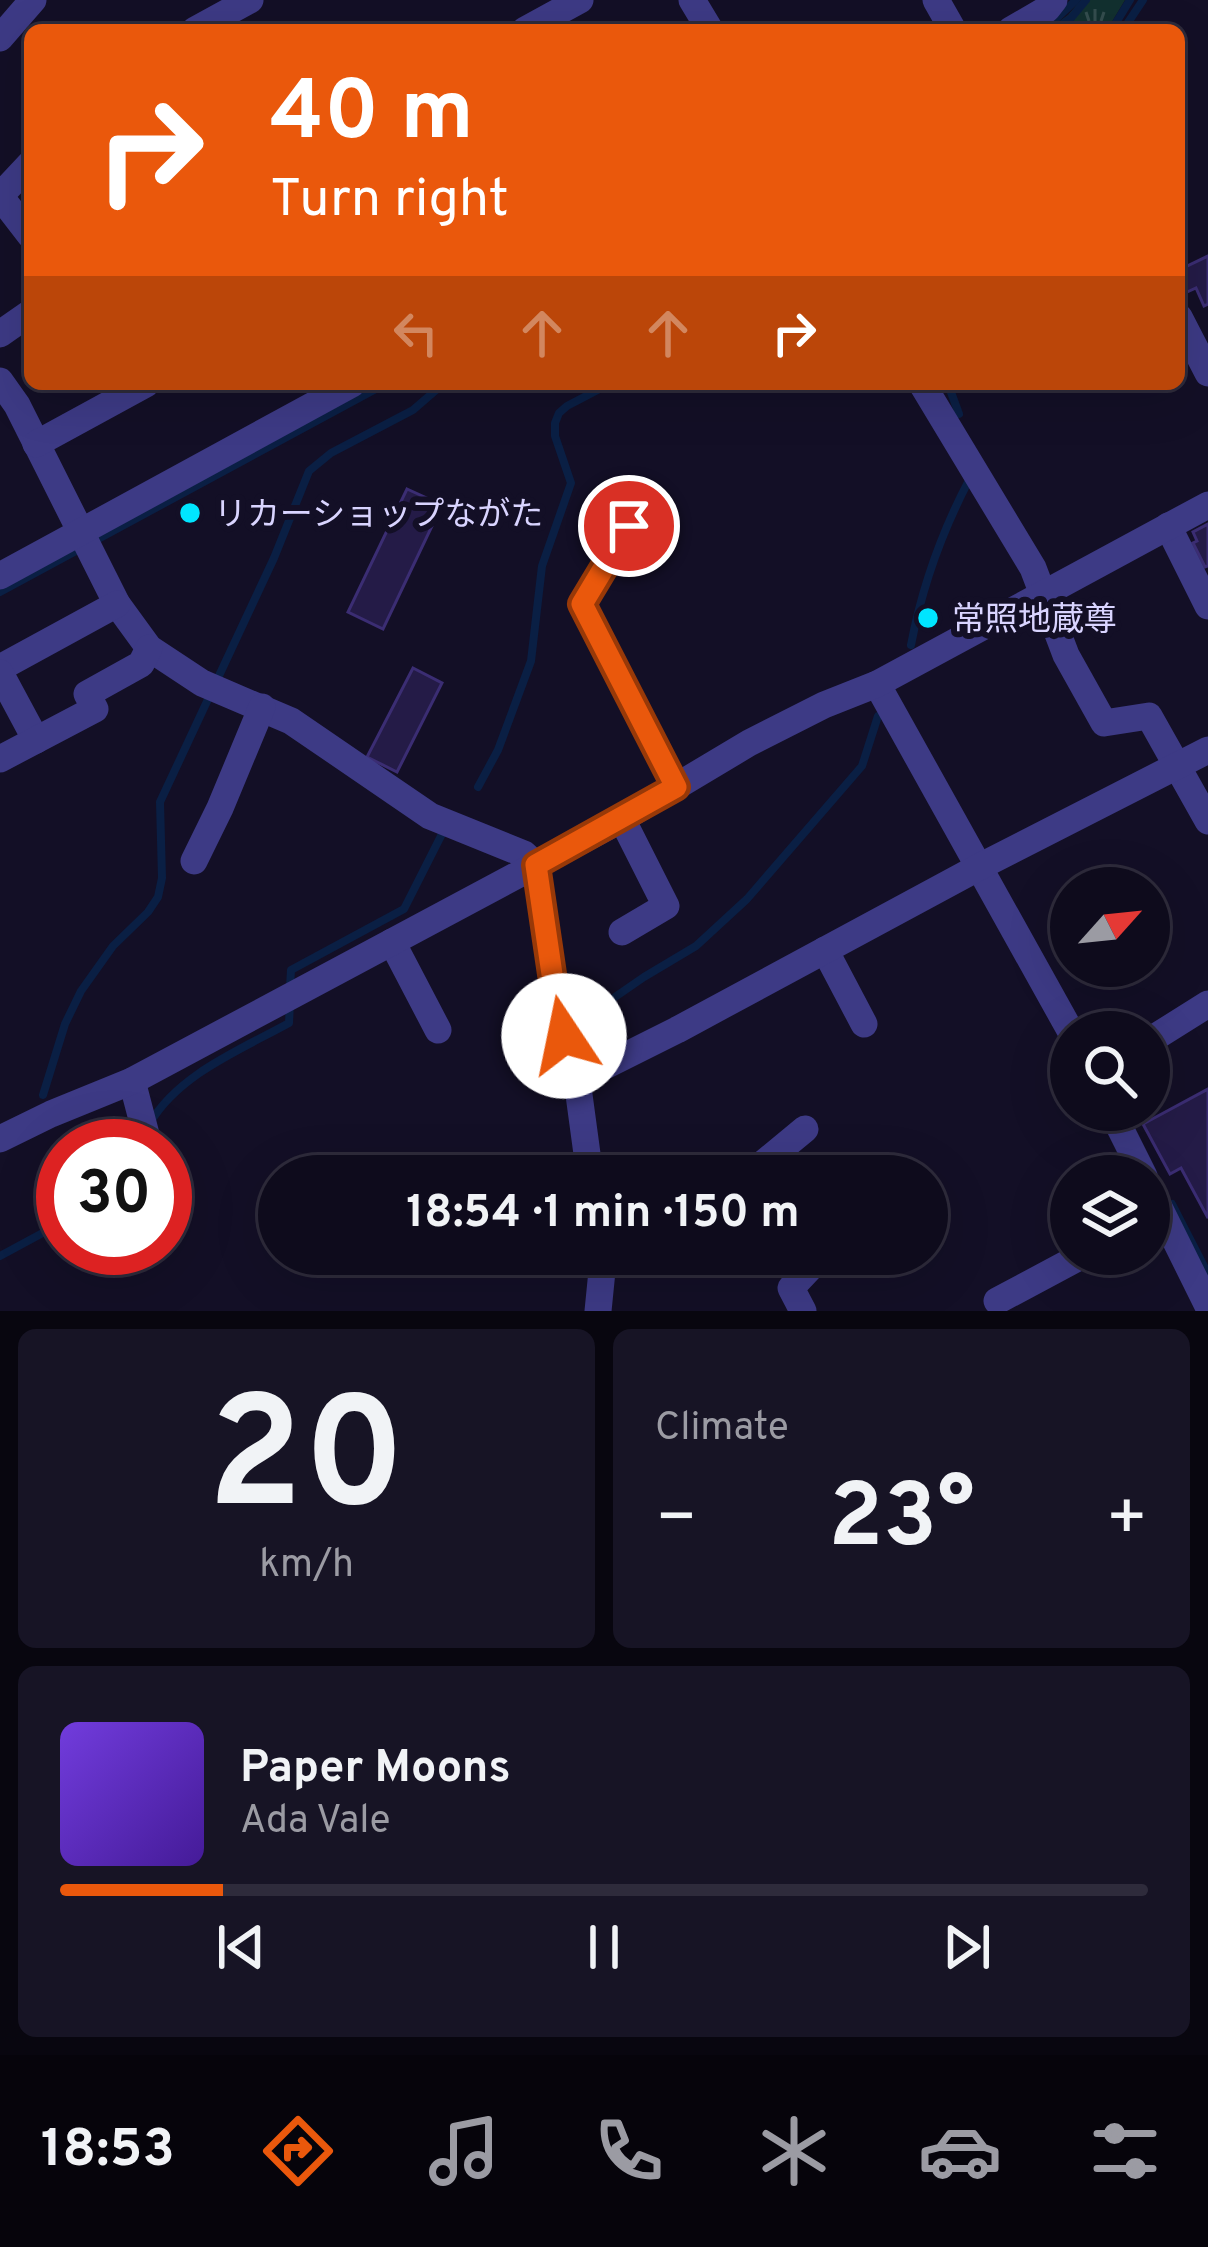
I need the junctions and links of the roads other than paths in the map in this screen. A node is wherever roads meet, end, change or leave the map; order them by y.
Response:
1 (33, 0) edge
2 (250, 0) edge
3 (580, 0) edge
4 (211, 19) edge
5 (536, 24) edge
6 (0, 38) edge
7 (24, 170) edge
8 (24, 227) edge
9 (1185, 329) edge
10 (1208, 373) edge
11 (0, 381) edge
12 (135, 390) edge
13 (341, 390) edge
14 (926, 390) edge
15 (36, 444) junction
16 (1208, 505) edge
17 (629, 526) dead end
18 (1168, 526) junction
19 (80, 532) junction
20 (0, 576) edge
21 (1042, 593) junction
22 (117, 604) junction
23 (1208, 606) edge
24 (149, 648) junction
25 (0, 671) edge
26 (877, 684) junction
27 (262, 707) junction
28 (35, 740) junction
29 (1208, 750) edge
30 (0, 759) edge
31 (1178, 764) junction
32 (676, 787) junction
33 (622, 819) junction
34 (1208, 821) edge
35 (194, 861) dead end
36 (536, 865) junction
37 (981, 866) junction
38 (622, 932) dead end
39 (392, 942) junction
40 (825, 950) junction
41 (1208, 1004) edge
42 (1060, 1011) edge
43 (864, 1024) dead end
44 (1170, 1028) edge
45 (438, 1030) dead end
46 (577, 1080) junction
47 (132, 1081) junction
48 (142, 1119) edge
49 (0, 1139) edge
50 (800, 1145) dead end
51 (587, 1155) edge
52 (783, 1155) edge
53 (1170, 1242) edge
54 (1050, 1273) edge
55 (602, 1275) edge
56 (797, 1300) edge
57 (997, 1301) dead end
58 (1208, 1306) edge
59 (769, 1309) edge
60 (598, 1311) edge

1 - 6 street
2 - 4 street
3 - 5 street
7 - 8 street
9 - 10 street
11 - 15 street
12 - 15 street
13 - 19 street
14 - 21 street
15 - 19 street
16 - 18 street
17 - 32 street
18 - 21 street
18 - 23 street
19 - 20 street
19 - 22 street
21 - 26 street
21 - 31 street
22 - 24 street
22 - 25 street
24 - 27 street
24 - 28 street
25 - 28 street
26 - 32 street
26 - 37 street
27 - 35 street
27 - 36 street
28 - 30 street
29 - 31 street
31 - 34 street
31 - 37 street
32 - 33 street
33 - 36 street
33 - 38 street
36 - 39 street
36 - 46 street
37 - 40 street
37 - 42 street
39 - 45 street
39 - 47 street
40 - 43 street
40 - 46 street
41 - 44 street
46 - 51 street
47 - 48 street
47 - 49 street
50 - 52 street
53 - 58 street
54 - 57 street
55 - 60 street
56 - 59 street

